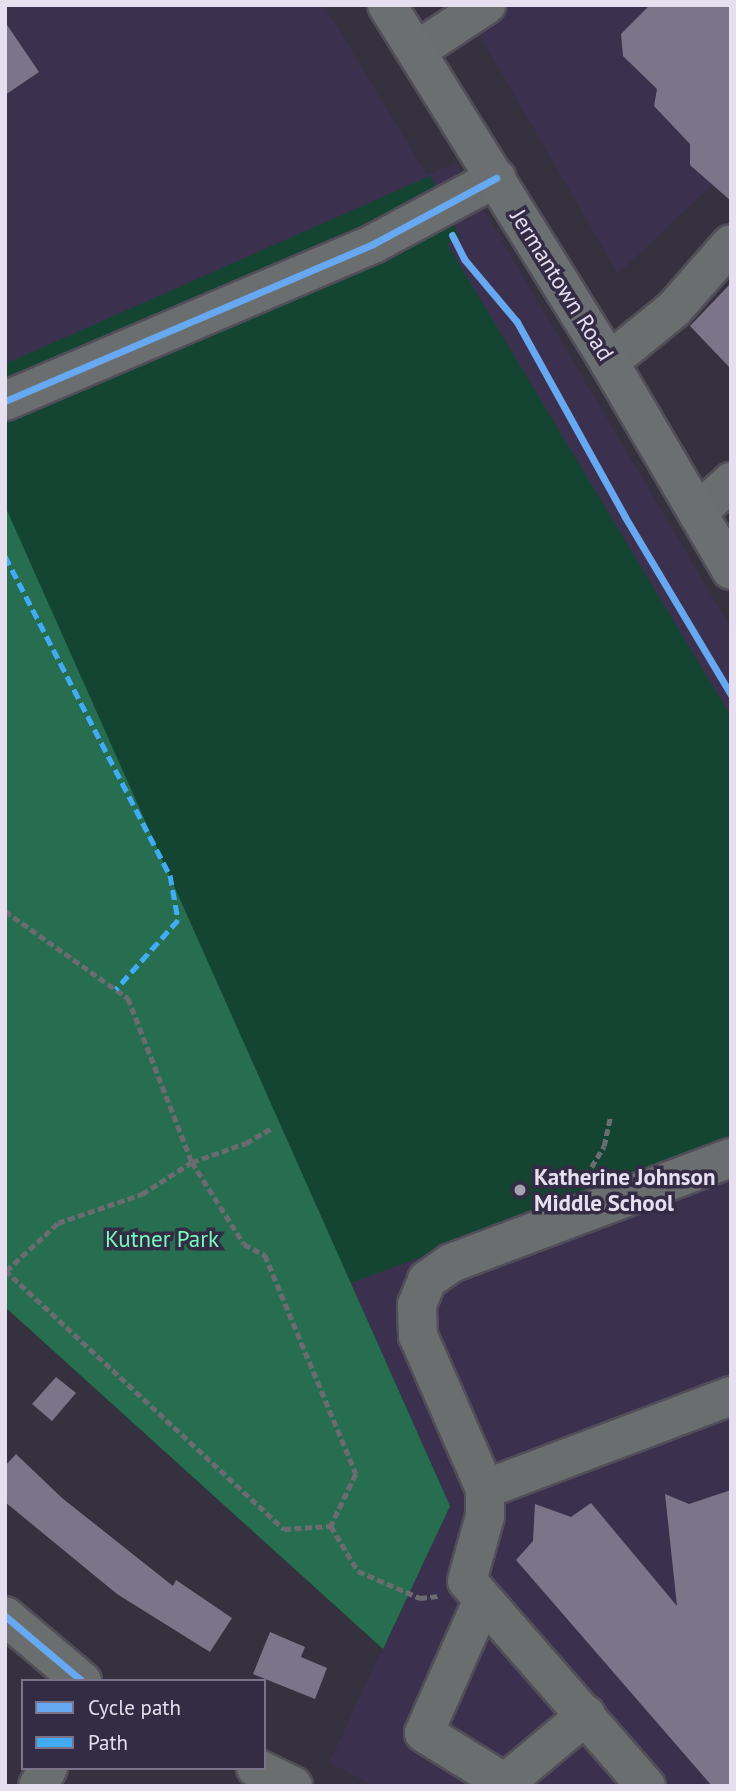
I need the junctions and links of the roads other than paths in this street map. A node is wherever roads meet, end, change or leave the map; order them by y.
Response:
1 (387, 5) edge
2 (486, 5) edge
3 (416, 51) junction
4 (496, 178) junction
5 (731, 244) edge
6 (609, 362) junction
7 (5, 401) edge
8 (731, 482) edge
9 (698, 512) junction
10 (731, 570) edge
11 (731, 1158) edge
12 (731, 1396) edge
13 (485, 1489) junction
14 (474, 1591) junction
15 (5, 1615) edge
16 (80, 1679) edge
17 (586, 1715) junction
18 (47, 1770) edge
19 (260, 1770) edge
20 (38, 1786) edge
21 (293, 1786) edge
22 (646, 1786) edge

1 - 3 main road, Jermantown Road
2 - 3 street
3 - 4 main road, Jermantown Road
4 - 6 main road, Jermantown Road
4 - 7 street
5 - 6 street
6 - 9 main road, Jermantown Road
8 - 9 street
9 - 10 main road, Jermantown Road
11 - 13 street
12 - 13 street
13 - 14 street
14 - 17 street
14 - 17 street
15 - 16 street
17 - 22 street
18 - 20 street
19 - 21 street

